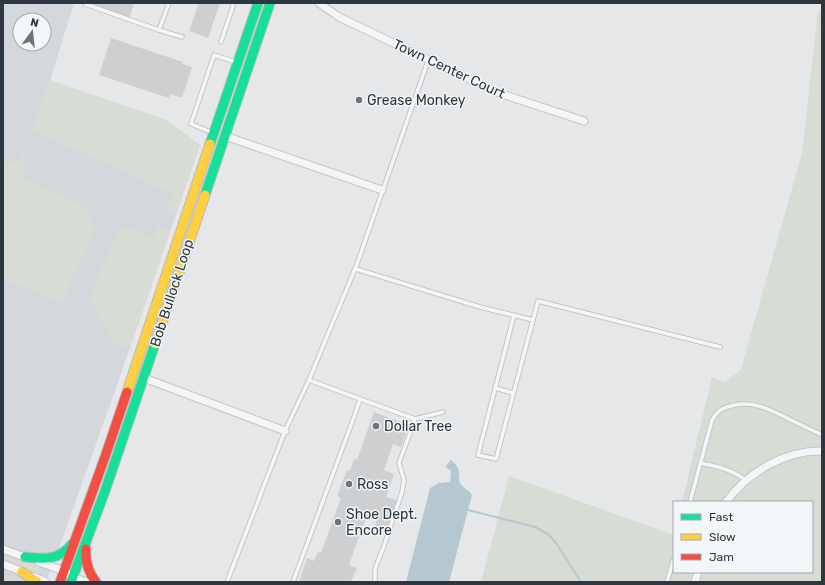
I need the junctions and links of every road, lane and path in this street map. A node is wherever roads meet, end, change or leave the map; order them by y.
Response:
1 (86, 3) edge
2 (169, 3) edge
3 (234, 3) edge
4 (258, 3) edge
5 (270, 3) edge
6 (319, 3) edge
7 (159, 30) junction
8 (182, 37) dead end
9 (221, 42) dead end
10 (428, 61) junction
11 (238, 62) junction
12 (232, 80) junction
13 (584, 121) dead end
14 (214, 134) junction
15 (225, 136) junction
16 (382, 190) junction
17 (204, 197) junction
18 (356, 268) junction
19 (514, 315) junction
20 (533, 320) junction
21 (720, 347) dead end
22 (144, 378) junction
23 (309, 380) junction
24 (495, 388) junction
25 (513, 393) junction
26 (360, 399) junction
27 (442, 412) dead end
28 (415, 419) junction
29 (285, 431) junction
30 (822, 435) edge
31 (822, 451) edge
32 (700, 463) junction
33 (745, 480) junction
34 (690, 501) edge
35 (727, 501) edge
36 (76, 537) junction
37 (88, 537) junction
38 (3, 549) edge
39 (25, 557) junction
40 (673, 561) edge
41 (3, 564) edge
42 (64, 571) junction
43 (22, 572) junction
44 (72, 580) edge
45 (37, 582) edge
46 (46, 582) edge
47 (60, 582) edge
48 (86, 582) edge
49 (96, 582) edge
50 (227, 582) edge
51 (293, 582) edge
52 (375, 582) edge
53 (667, 582) edge

1 - 7 lane
2 - 7 lane
3 - 9 lane
4 - 11 highway, Bob Bullock Loop
5 - 15 highway, Bob Bullock Loop
6 - 10 street, Town Center Court
7 - 8 lane
10 - 13 street, Town Center Court
10 - 16 lane
11 - 12 highway, Bob Bullock Loop
11 - 14 lane
12 - 14 highway, Bob Bullock Loop
12 - 15 highway
14 - 17 highway
14 - 36 highway, Bob Bullock Loop
15 - 16 street
15 - 17 highway, Bob Bullock Loop
16 - 18 lane
17 - 22 highway, Bob Bullock Loop
18 - 19 lane
18 - 23 lane
19 - 20 lane
19 - 24 lane
20 - 21 lane
20 - 25 lane
22 - 29 street
22 - 37 highway, Bob Bullock Loop
23 - 26 lane
23 - 29 lane
24 - 25 lane
24 - 25 lane
26 - 28 lane
26 - 51 lane
27 - 28 lane
28 - 52 lane
29 - 50 lane
30 - 32 lane
31 - 33 street
32 - 33 lane
32 - 34 lane
33 - 35 street
36 - 39 highway
36 - 42 highway, Bob Bullock Loop
37 - 44 highway, Bob Bullock Loop
37 - 49 highway
38 - 39 street
39 - 42 street
40 - 53 lane
41 - 43 street
42 - 44 street
42 - 47 highway, Bob Bullock Loop
43 - 45 highway
43 - 46 street
44 - 48 street

